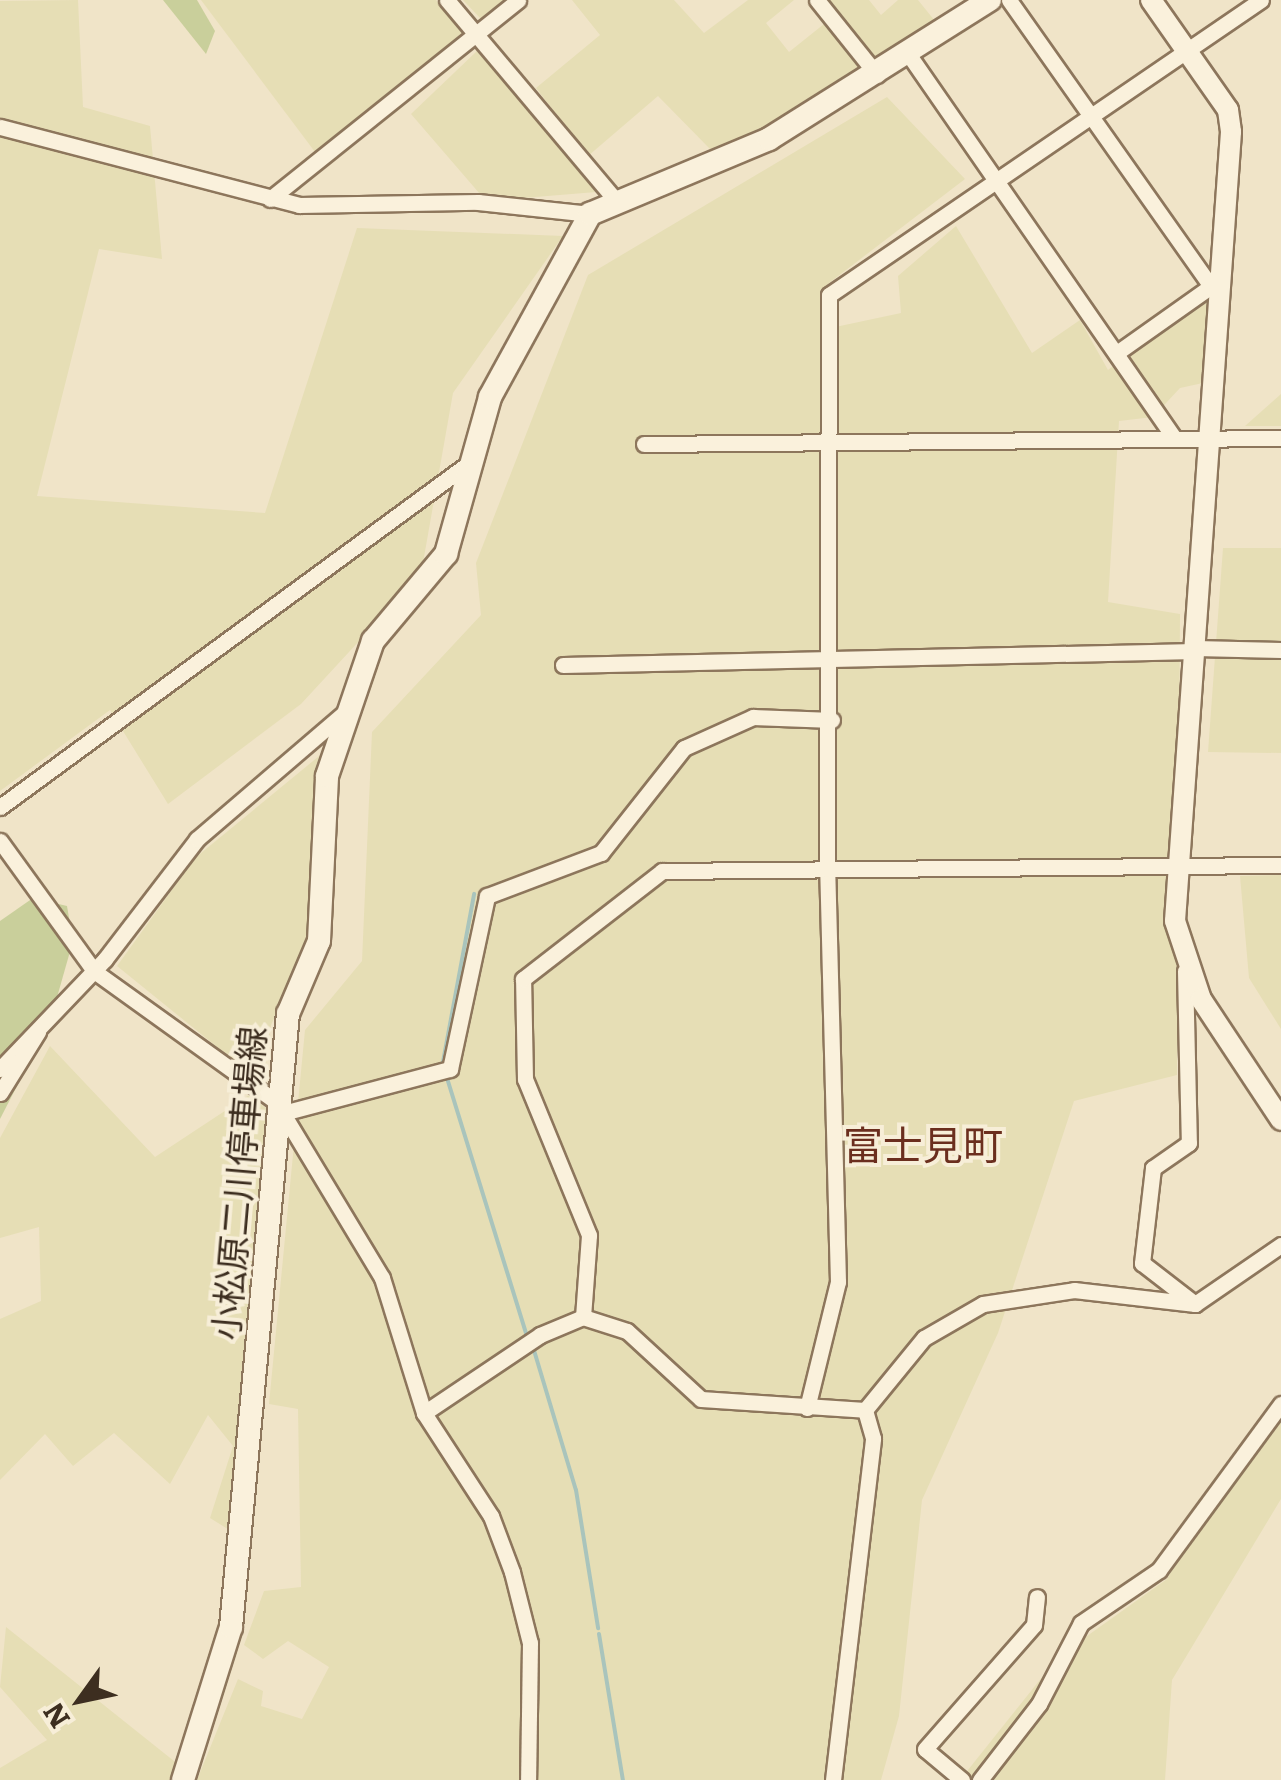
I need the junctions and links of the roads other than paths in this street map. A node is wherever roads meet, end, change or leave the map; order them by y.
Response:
1 (447, 0) edge
2 (518, 0) edge
3 (817, 0) edge
4 (990, 0) edge
5 (1009, 0) edge
6 (1151, 0) edge
7 (1261, 0) edge
8 (479, 36) junction
9 (1186, 51) junction
10 (908, 55) junction
11 (877, 75) junction
12 (1093, 116) junction
13 (0, 127) edge
14 (1000, 180) junction
15 (270, 199) junction
16 (617, 202) junction
17 (590, 214) junction
18 (1216, 283) junction
19 (1118, 352) junction
20 (1174, 437) junction
21 (1208, 438) junction
22 (1281, 438) edge
23 (824, 442) junction
24 (644, 444) dead end
25 (465, 466) junction
26 (1195, 650) junction
27 (1281, 650) edge
28 (832, 653) junction
29 (564, 666) dead end
30 (343, 714) junction
31 (832, 720) junction
32 (0, 807) edge
33 (0, 842) edge
34 (1281, 865) edge
35 (1176, 866) junction
36 (827, 869) junction
37 (1185, 967) junction
38 (94, 971) junction
39 (39, 1028) junction
40 (0, 1069) edge
41 (0, 1093) edge
42 (280, 1108) junction
43 (1281, 1120) edge
44 (1281, 1245) edge
45 (1195, 1304) junction
46 (583, 1317) junction
47 (1281, 1404) edge
48 (807, 1408) junction
49 (865, 1410) junction
50 (424, 1412) junction
51 (1037, 1597) dead end
52 (182, 1780) edge
53 (528, 1780) edge
54 (833, 1780) edge
55 (962, 1780) edge
56 (980, 1780) edge

1 - 8 street
2 - 8 street
3 - 11 street
4 - 10 main road
5 - 12 street
6 - 9 street
7 - 9 street
8 - 15 street
8 - 16 street
9 - 12 street
9 - 18 street
10 - 11 main road
10 - 14 street
11 - 16 main road
12 - 14 street
12 - 18 street
13 - 15 street
14 - 19 street
14 - 23 street
15 - 17 street
16 - 17 main road
17 - 25 main road, 小松原二川停車場線
18 - 19 street
18 - 21 street
19 - 20 street
20 - 21 street
20 - 23 street
21 - 22 street
21 - 26 street
23 - 24 street
23 - 28 street
25 - 30 main road, 小松原二川停車場線
25 - 32 street
26 - 27 street
26 - 28 street
26 - 35 street
28 - 29 street
28 - 31 street
30 - 38 street
30 - 42 main road, 小松原二川停車場線
31 - 36 street
31 - 42 street
33 - 38 street
34 - 35 street
35 - 36 street
35 - 37 street
36 - 46 street
36 - 48 street
37 - 43 street
37 - 45 street
38 - 39 street
38 - 42 street
39 - 40 street
39 - 41 street
42 - 50 street
42 - 52 main road, 小松原二川停車場線
44 - 45 street
45 - 49 street
46 - 48 street
46 - 50 street
47 - 56 street
48 - 49 street
49 - 54 street
50 - 53 street
51 - 55 street

